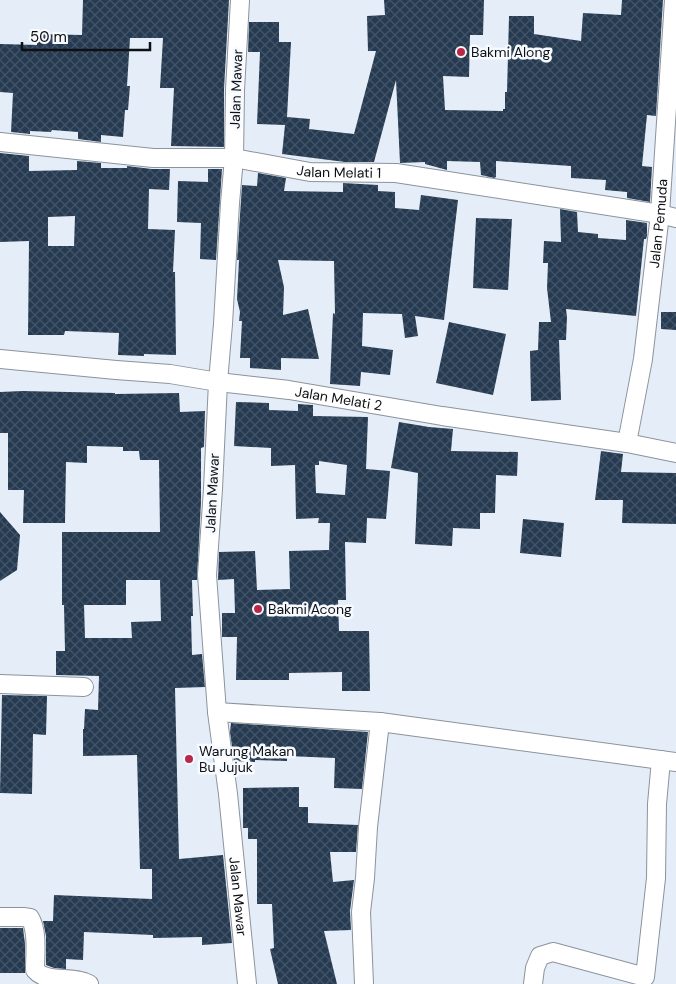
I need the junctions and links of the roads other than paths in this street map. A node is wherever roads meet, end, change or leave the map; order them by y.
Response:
1 (240, 0) edge
2 (674, 0) edge
3 (0, 142) edge
4 (234, 158) junction
5 (668, 216) edge
6 (0, 359) edge
7 (218, 382) junction
8 (626, 444) junction
9 (676, 453) edge
10 (0, 684) edge
11 (84, 687) dead end
12 (217, 712) junction
13 (380, 722) junction
14 (668, 761) edge
15 (0, 917) edge
16 (89, 984) edge
17 (247, 984) edge
18 (364, 984) edge
19 (533, 984) edge

1 - 4 street, Jalan Mawar
2 - 5 street, Jalan Pemuda
3 - 4 street, Jalan Melati 1
4 - 5 street, Jalan Melati 1
4 - 7 street, Jalan Mawar
5 - 8 street, Jalan Pemuda
6 - 7 street, Jalan Melati 2
7 - 8 street, Jalan Melati 2
7 - 12 street, Jalan Mawar
8 - 9 street, Jalan Melati 2
10 - 11 street
12 - 13 street
12 - 17 street, Jalan Mawar
13 - 14 street
13 - 18 street
14 - 19 street
15 - 16 street

